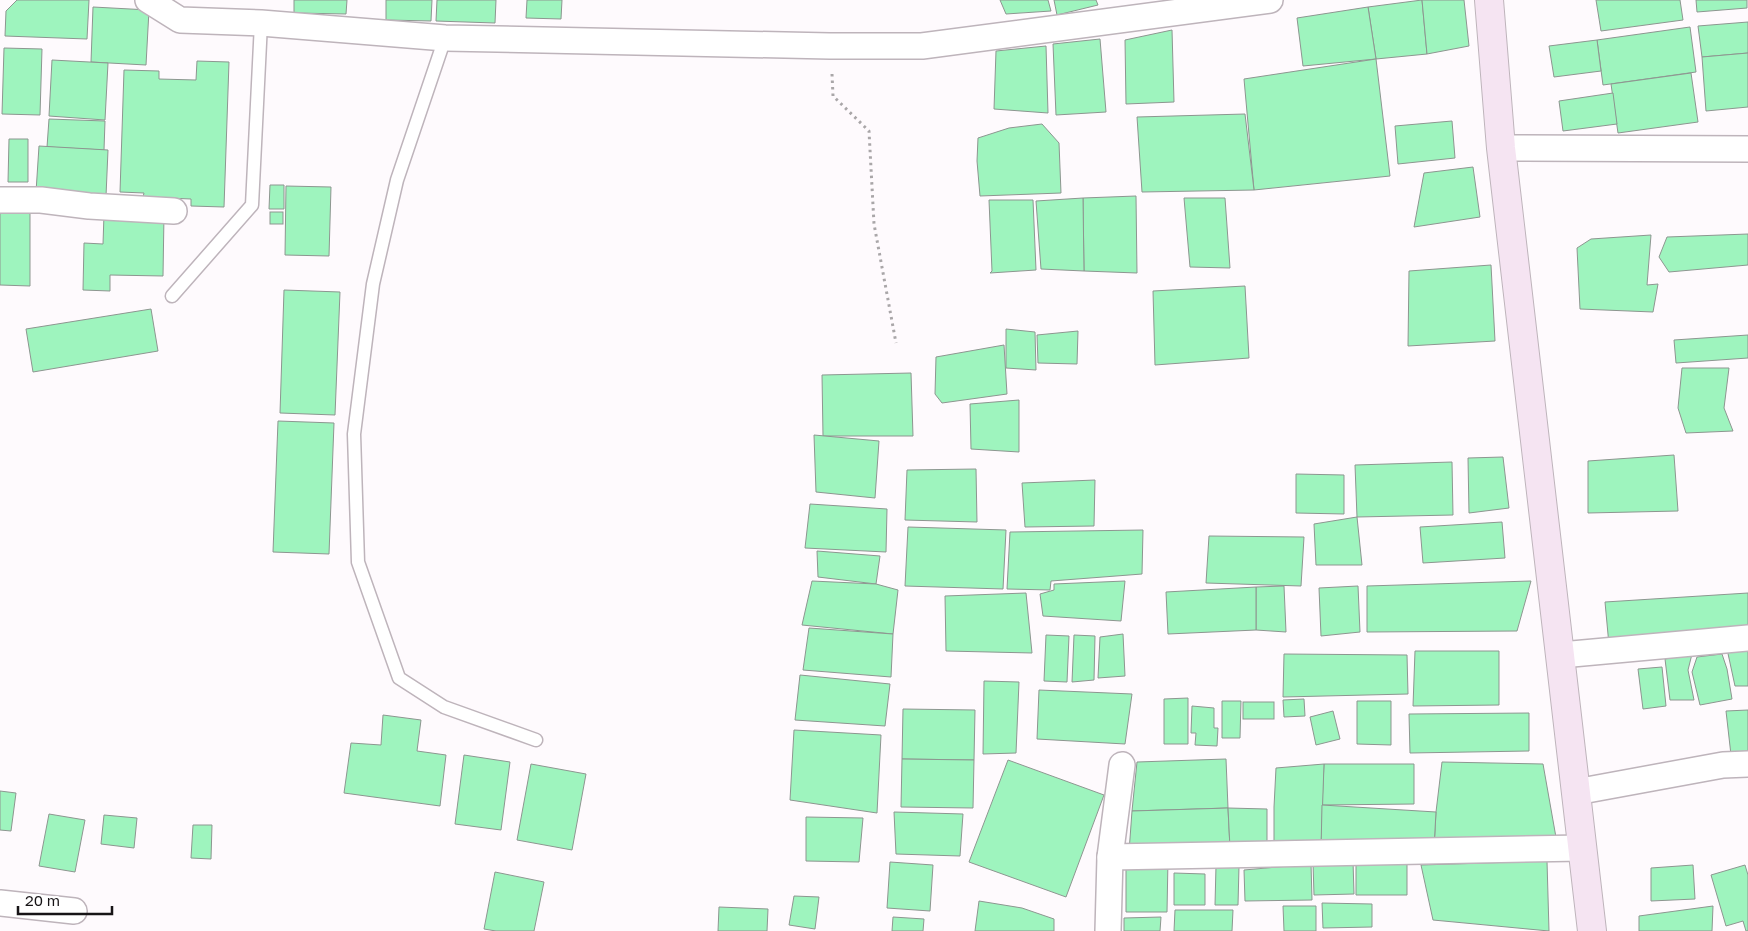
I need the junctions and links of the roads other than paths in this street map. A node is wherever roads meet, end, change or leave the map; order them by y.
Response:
1 (148, 0) edge
2 (1270, 0) edge
3 (1489, 0) edge
4 (261, 23) junction
5 (445, 38) junction
6 (1501, 148) junction
7 (1748, 149) edge
8 (0, 200) edge
9 (174, 212) dead end
10 (172, 296) dead end
11 (1748, 638) edge
12 (1560, 655) junction
13 (536, 740) dead end
14 (1748, 764) edge
15 (1122, 765) dead end
16 (1576, 792) junction
17 (1582, 848) junction
18 (1110, 857) junction
19 (0, 903) edge
20 (74, 910) dead end
21 (1108, 931) edge
22 (1592, 931) edge

1 - 4 street
2 - 5 street
3 - 6 main road
4 - 5 street
4 - 10 lane
5 - 13 lane
6 - 7 street
6 - 12 main road
8 - 9 street
11 - 12 street
12 - 16 main road
14 - 16 street
15 - 18 street
16 - 17 main road
17 - 18 street
17 - 22 main road
18 - 21 street
19 - 20 street

